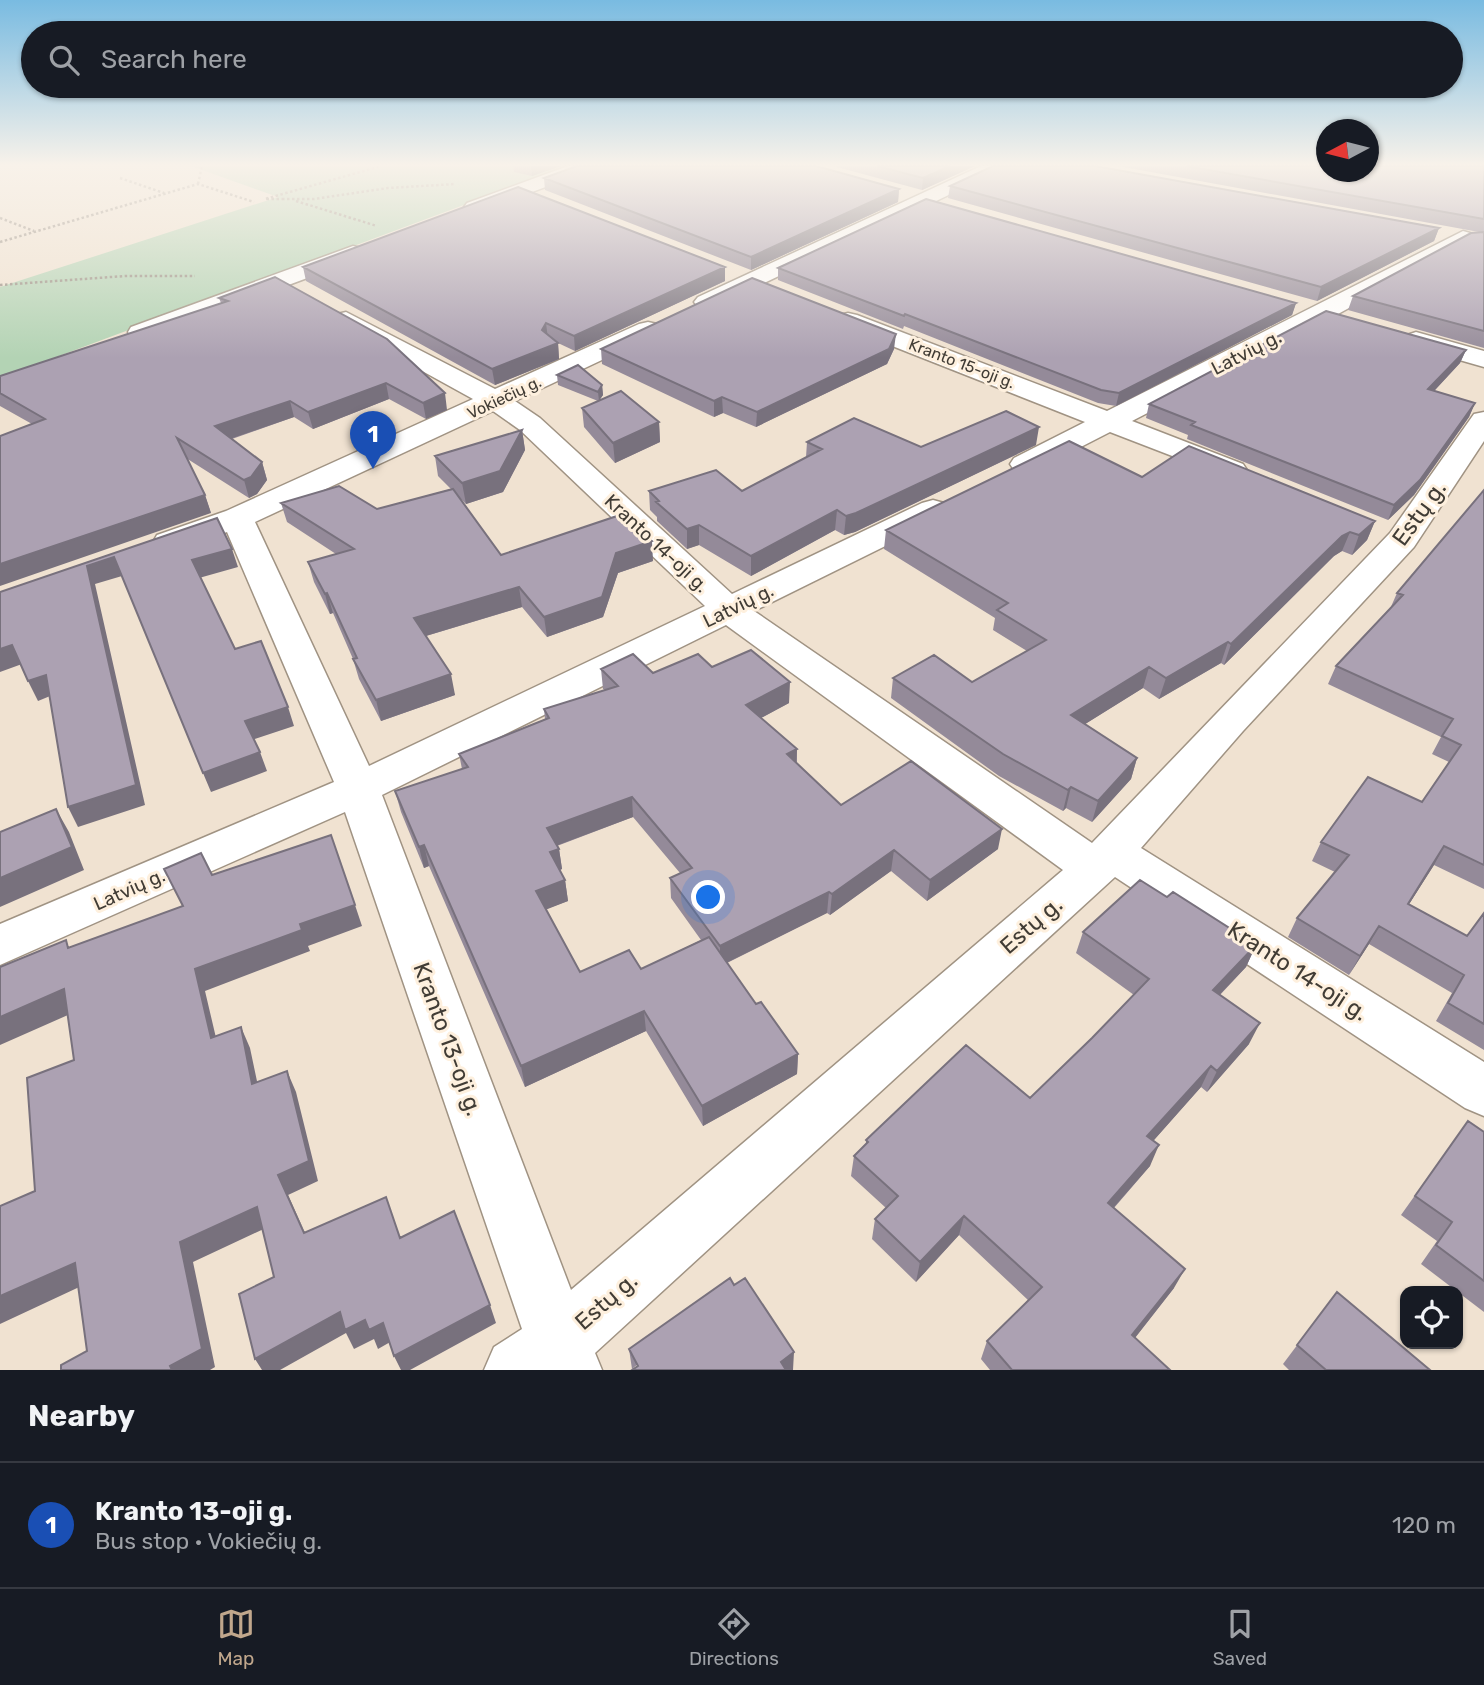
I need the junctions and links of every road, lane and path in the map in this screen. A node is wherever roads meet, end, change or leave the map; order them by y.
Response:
1 (30, 230) edge
2 (42, 230) edge
3 (368, 230) edge
4 (848, 230) edge
5 (35, 232) junction
6 (378, 234) joint
7 (1461, 237) edge
8 (0, 242) edge
9 (736, 276) junction
10 (276, 282) junction
11 (0, 285) edge
12 (775, 291) edge
13 (827, 312) edge
14 (1396, 335) edge
15 (117, 340) edge
16 (1484, 359) edge
17 (497, 401) junction
18 (1484, 420) edge
19 (1112, 422) junction
20 (1001, 476) edge
21 (1251, 478) edge
22 (964, 495) edge
23 (237, 518) junction
24 (145, 550) edge
25 (729, 610) junction
26 (358, 789) junction
27 (1103, 860) junction
28 (0, 946) edge
29 (1484, 1091) edge
30 (548, 1361) edge

1 - 5 path
2 - 5 path
3 - 6 path
4 - 9 street, Vokiečių g.
5 - 8 path
6 - 10 street
7 - 19 street, Latvių g.
9 - 12 street
9 - 17 street, Vokiečių g.
10 - 11 path
10 - 15 street
10 - 17 street, Kranto 14-oji g.
13 - 19 street, Kranto 15-oji g.
14 - 16 street
17 - 23 street, Vokiečių g.
17 - 25 street, Kranto 14-oji g.
18 - 27 street, Estų g.
19 - 20 street, Latvių g.
19 - 21 street, Kranto 15-oji g.
22 - 25 street, Latvių g.
23 - 24 street, Vokiečių g.
23 - 26 street, Kranto 13-oji g.
25 - 26 street, Latvių g.
25 - 27 street, Kranto 14-oji g.
26 - 28 street, Latvių g.
26 - 30 street, Kranto 13-oji g.
27 - 29 street, Kranto 14-oji g.
27 - 30 street, Estų g.

